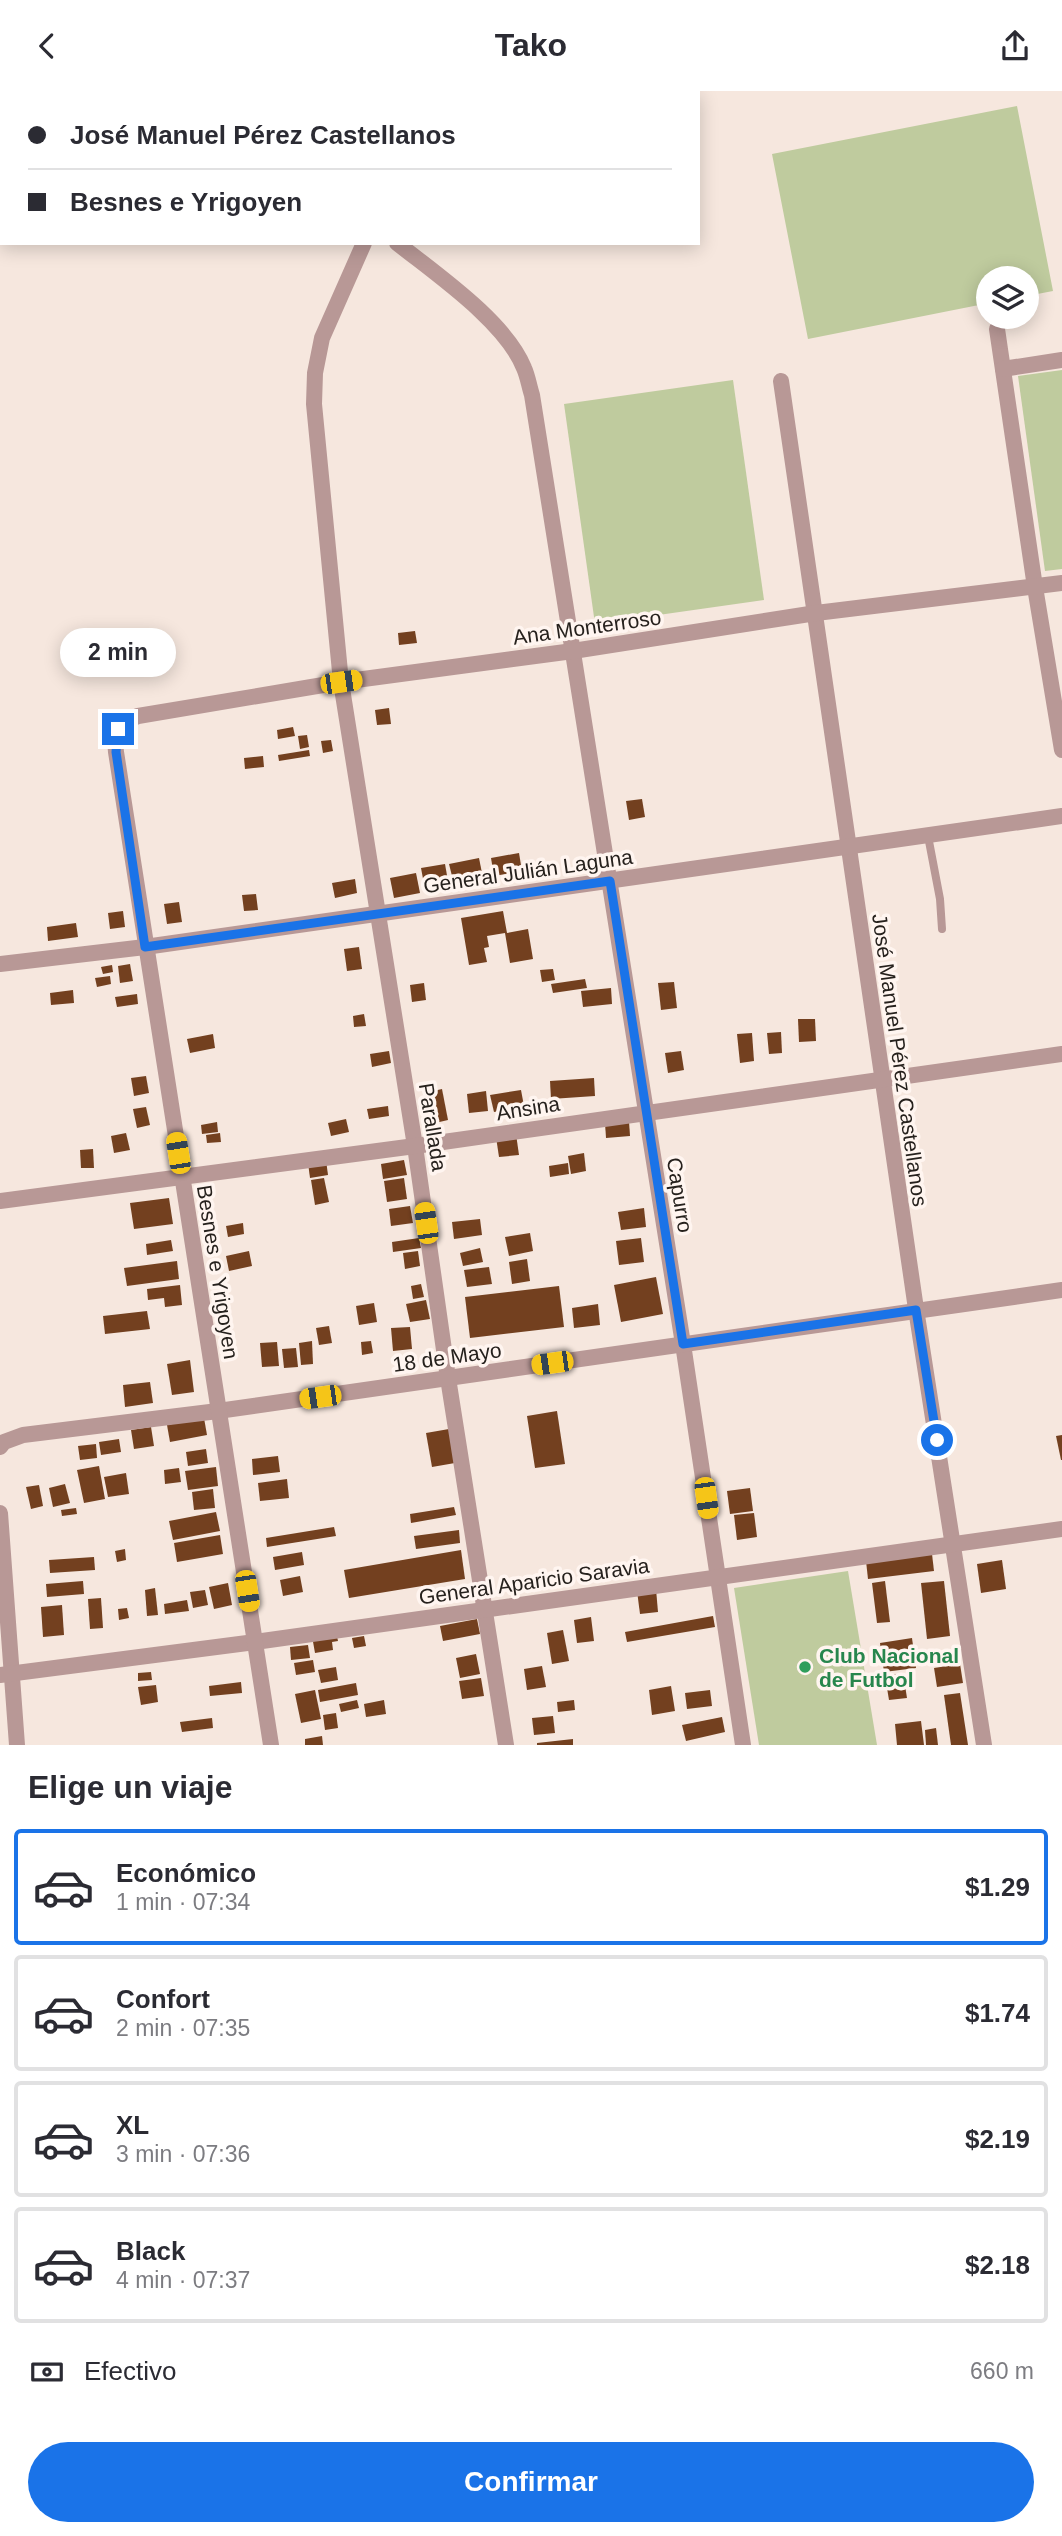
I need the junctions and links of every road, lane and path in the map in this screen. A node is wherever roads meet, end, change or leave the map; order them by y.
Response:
1 (363, 245) edge
2 (400, 245) edge
3 (997, 329) dead end
4 (1062, 360) edge
5 (1003, 369) junction
6 (781, 381) dead end
7 (1062, 583) edge
8 (1035, 587) junction
9 (816, 613) junction
10 (573, 651) junction
11 (341, 682) junction
12 (122, 724) joint
13 (1062, 750) edge
14 (1062, 816) edge
15 (928, 836) junction
16 (847, 847) junction
17 (610, 881) junction
18 (377, 914) junction
19 (942, 929) dead end
20 (145, 947) junction
21 (0, 964) edge
22 (1062, 1054) edge
23 (882, 1079) junction
24 (645, 1112) junction
25 (415, 1146) junction
26 (182, 1178) junction
27 (0, 1201) edge
28 (1062, 1290) edge
29 (916, 1310) junction
30 (683, 1344) junction
31 (448, 1378) junction
32 (218, 1411) junction
33 (2, 1445) edge
34 (0, 1513) edge
35 (1062, 1529) edge
36 (954, 1545) junction
37 (717, 1575) junction
38 (485, 1609) junction
39 (255, 1642) junction
40 (6, 1674) edge
41 (17, 1745) edge
42 (271, 1745) edge
43 (506, 1745) edge
44 (743, 1745) edge
45 (984, 1745) edge

1 - 11 street, Parallada
2 - 10 street, Capurro
3 - 5 street
4 - 5 street
5 - 8 street
6 - 9 street, José Manuel Pérez Castellanos
7 - 8 street, Ana Monterroso
8 - 9 street, Ana Monterroso
8 - 13 street
9 - 10 street, Ana Monterroso
9 - 16 street, José Manuel Pérez Castellanos
10 - 11 street, Ana Monterroso
10 - 17 street, Capurro
11 - 12 street, Ana Monterroso
11 - 18 street, Parallada
12 - 20 street, Besnes e Yrigoyen
14 - 15 street, General Julián Laguna
15 - 16 street, General Julián Laguna
15 - 19 lane
16 - 17 street, General Julián Laguna
16 - 23 street, José Manuel Pérez Castellanos
17 - 18 street, General Julián Laguna
17 - 24 street, Capurro
18 - 20 street, General Julián Laguna
18 - 25 street, Parallada
20 - 21 street, General Julián Laguna
20 - 26 street, Besnes e Yrigoyen
22 - 23 street, Ansina
23 - 24 street, Ansina
23 - 29 street, José Manuel Pérez Castellanos
24 - 25 street, Ansina
24 - 30 street, Capurro
25 - 26 street, Ansina
25 - 31 street, Parallada
26 - 27 street, Ansina
26 - 32 street, Besnes e Yrigoyen
28 - 29 street, 18 de Mayo
29 - 30 street, 18 de Mayo
29 - 36 street, José Manuel Pérez Castellanos
30 - 31 street, 18 de Mayo
30 - 37 street, Capurro
31 - 32 street, 18 de Mayo
31 - 38 street, Parallada
32 - 33 street, 18 de Mayo
32 - 39 street, Besnes e Yrigoyen
34 - 40 street
35 - 36 street, General Aparicio Saravia
36 - 37 street, General Aparicio Saravia
36 - 45 street, José Manuel Pérez Castellanos
37 - 38 street, General Aparicio Saravia
37 - 44 street, Capurro
38 - 39 street, General Aparicio Saravia
38 - 43 street, Parallada
39 - 40 street, General Aparicio Saravia
39 - 42 street, Besnes e Yrigoyen
40 - 41 street

